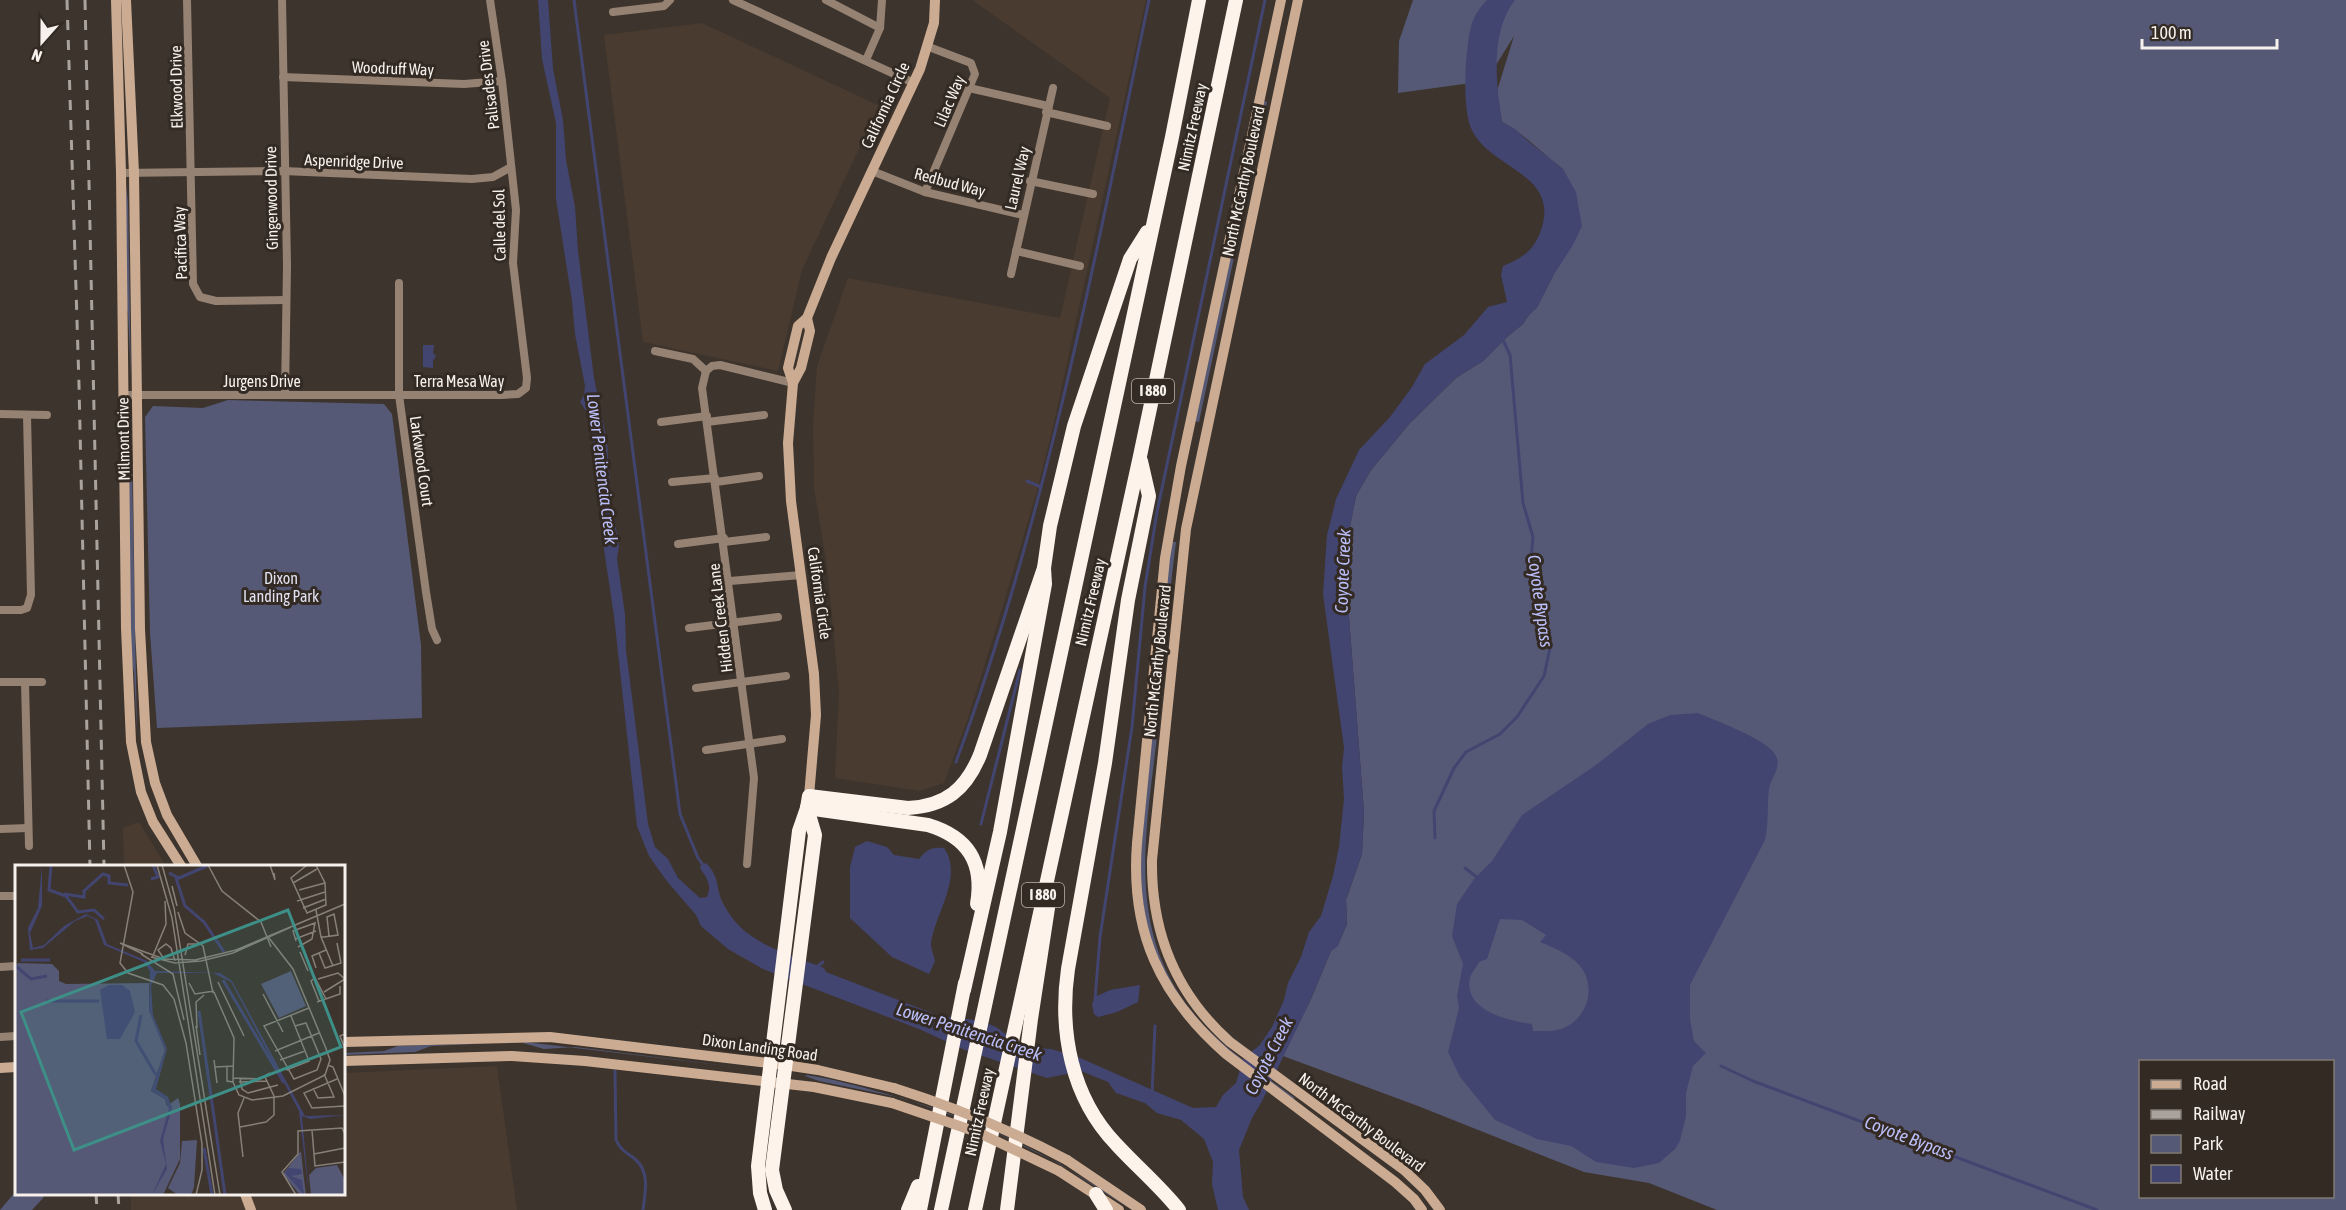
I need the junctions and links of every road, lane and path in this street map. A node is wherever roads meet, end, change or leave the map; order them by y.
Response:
1 (116, 0) edge
2 (126, 0) edge
3 (187, 0) edge
4 (282, 0) edge
5 (490, 0) edge
6 (670, 0) edge
7 (733, 0) edge
8 (826, 0) edge
9 (882, 0) edge
10 (935, 0) edge
11 (1199, 0) edge
12 (1236, 0) edge
13 (1281, 0) edge
14 (1298, 0) edge
15 (613, 12) dead end
16 (880, 27) junction
17 (929, 47) junction
18 (866, 60) junction
19 (283, 77) junction
20 (502, 81) junction
21 (914, 83) junction
22 (1262, 86) junction
23 (969, 88) junction
24 (1053, 88) dead end
25 (1278, 89) junction
26 (1047, 109) junction
27 (1107, 126) dead end
28 (511, 167) junction
29 (284, 171) junction
30 (872, 171) junction
31 (121, 173) junction
32 (134, 173) junction
33 (192, 173) junction
34 (1030, 181) junction
35 (925, 192) junction
36 (1093, 194) dead end
37 (1023, 215) junction
38 (1152, 226) junction
39 (1016, 251) junction
40 (1080, 266) dead end
41 (1011, 274) dead end
42 (399, 283) dead end
43 (286, 300) junction
44 (1211, 324) junction
45 (1227, 327) junction
46 (655, 351) dead end
47 (706, 371) junction
48 (793, 383) junction
49 (124, 394) junction
50 (518, 394) joint
51 (137, 395) junction
52 (285, 395) junction
53 (399, 395) junction
54 (0, 414) edge
55 (27, 415) junction
56 (47, 415) dead end
57 (764, 415) dead end
58 (707, 419) junction
59 (661, 422) dead end
60 (1140, 456) junction
61 (759, 476) dead end
62 (716, 480) junction
63 (672, 482) dead end
64 (766, 537) dead end
65 (724, 540) junction
66 (678, 544) dead end
67 (1044, 568) junction
68 (801, 574) junction
69 (730, 581) junction
70 (0, 610) edge
71 (778, 617) dead end
72 (733, 623) junction
73 (688, 628) dead end
74 (437, 640) dead end
75 (1154, 667) junction
76 (1171, 668) junction
77 (786, 676) dead end
78 (0, 682) edge
79 (25, 682) junction
80 (42, 682) dead end
81 (741, 682) junction
82 (696, 688) dead end
83 (782, 740) dead end
84 (749, 743) junction
85 (706, 750) dead end
86 (1067, 781) junction
87 (808, 802) junction
88 (28, 828) junction
89 (0, 829) edge
90 (29, 846) dead end
91 (747, 864) dead end
92 (180, 865) edge
93 (196, 865) edge
94 (15, 966) edge
95 (0, 967) edge
96 (964, 990) junction
97 (15, 1036) edge
98 (0, 1037) edge
99 (345, 1042) edge
100 (345, 1061) edge
101 (770, 1063) junction
102 (785, 1065) junction
103 (767, 1082) junction
104 (783, 1084) junction
105 (934, 1132) junction
106 (1417, 1181) junction
107 (1406, 1191) junction
108 (1096, 1194) junction
109 (245, 1195) edge
110 (251, 1210) edge
111 (765, 1210) edge
112 (785, 1210) edge
113 (908, 1210) edge
114 (920, 1210) edge
115 (941, 1210) edge
116 (975, 1210) edge
117 (1007, 1210) edge
118 (1107, 1210) edge
119 (1119, 1210) edge
120 (1141, 1210) edge
121 (1179, 1210) edge
122 (1422, 1210) edge
123 (1440, 1210) edge

1 - 31 main road, Milmont Drive
2 - 32 main road, Milmont Drive
3 - 33 street, Elkwood Drive
4 - 19 street, Gingerwood Drive
5 - 20 street, Palisades Drive
6 - 15 street
7 - 18 street
8 - 16 street
9 - 16 street
10 - 17 main road, California Circle
11 - 38 highway, Nimitz Freeway / I 880
12 - 60 highway, Nimitz Freeway / I 880
13 - 22 main road, North McCarthy Boulevard
14 - 25 main road, North McCarthy Boulevard
16 - 18 street
17 - 21 main road, California Circle
17 - 23 street, Lilac Way
18 - 21 street
19 - 20 street, Woodruff Way
19 - 29 street, Gingerwood Drive
20 - 28 street, Palisades Drive
21 - 30 main road, California Circle
22 - 25 main road
22 - 44 main road, North McCarthy Boulevard
23 - 26 street
23 - 35 street, Lilac Way
24 - 26 street, Laurel Way
25 - 45 main road, North McCarthy Boulevard
26 - 27 street
26 - 34 street, Laurel Way
28 - 29 street, Aspenridge Drive
28 - 50 street, Calle del Sol
29 - 33 street, Aspenridge Drive
29 - 43 street, Gingerwood Drive
30 - 35 street, Redbud Way
30 - 48 main road, California Circle
31 - 32 street, Aspenridge Drive
31 - 49 main road, Milmont Drive
32 - 33 street, Aspenridge Drive
32 - 51 main road, Milmont Drive
33 - 43 street, Pacifica Way
34 - 36 street
34 - 37 street, Laurel Way
35 - 37 street, Redbud Way
37 - 39 street, Laurel Way
38 - 67 highway
38 - 115 highway, Nimitz Freeway / I 880
39 - 40 street
39 - 41 street, Laurel Way
42 - 53 street, Larkwood Court
43 - 52 street, Gingerwood Drive
44 - 45 main road
44 - 75 main road, North McCarthy Boulevard
45 - 76 main road, North McCarthy Boulevard
46 - 47 street
47 - 48 street
47 - 58 street, Hidden Creek Lane
48 - 68 main road, California Circle
49 - 51 street, Jurgens Drive
49 - 92 main road, Milmont Drive
50 - 53 street, Terra Mesa Way
51 - 52 street, Jurgens Drive
51 - 93 main road, Milmont Drive
52 - 53 street, Jurgens Drive
53 - 74 street, Larkwood Court
54 - 55 street
55 - 56 street
55 - 70 street
57 - 58 street
58 - 59 street
58 - 62 street, Hidden Creek Lane
60 - 86 highway, Nimitz Freeway / I 880
60 - 121 highway
61 - 62 street
62 - 63 street
62 - 65 street, Hidden Creek Lane
64 - 65 street
65 - 66 street
65 - 69 street, Hidden Creek Lane
67 - 87 highway
67 - 96 highway
68 - 69 street
68 - 87 main road, California Circle
69 - 72 street, Hidden Creek Lane
71 - 72 street
72 - 73 street
72 - 81 street, Hidden Creek Lane
75 - 76 main road
75 - 107 main road, North McCarthy Boulevard
76 - 106 main road, North McCarthy Boulevard
77 - 81 street
78 - 79 street
79 - 80 street
79 - 88 street
81 - 82 street
81 - 84 street, Hidden Creek Lane
83 - 84 street
84 - 85 street
84 - 91 street, Hidden Creek Lane
86 - 116 highway, Nimitz Freeway / I 880
86 - 117 highway
87 - 96 highway
87 - 101 highway, California Circle
87 - 102 highway, California Circle
88 - 89 street
88 - 90 street
94 - 95 street
96 - 105 highway
97 - 98 street
99 - 101 main road, Dixon Landing Road
100 - 103 main road, Dixon Landing Road
101 - 102 main road, Dixon Landing Road
101 - 103 highway, California Circle
102 - 104 highway, California Circle
102 - 120 main road, Dixon Landing Road, bridge
103 - 104 main road, Dixon Landing Road
103 - 111 highway, California Circle
104 - 108 main road, Dixon Landing Road, bridge
104 - 112 highway, California Circle
105 - 113 highway
105 - 114 highway
106 - 107 main road
106 - 123 main road, North McCarthy Boulevard
107 - 122 main road, North McCarthy Boulevard
108 - 118 highway
108 - 119 main road, Dixon Landing Road
109 - 110 main road

